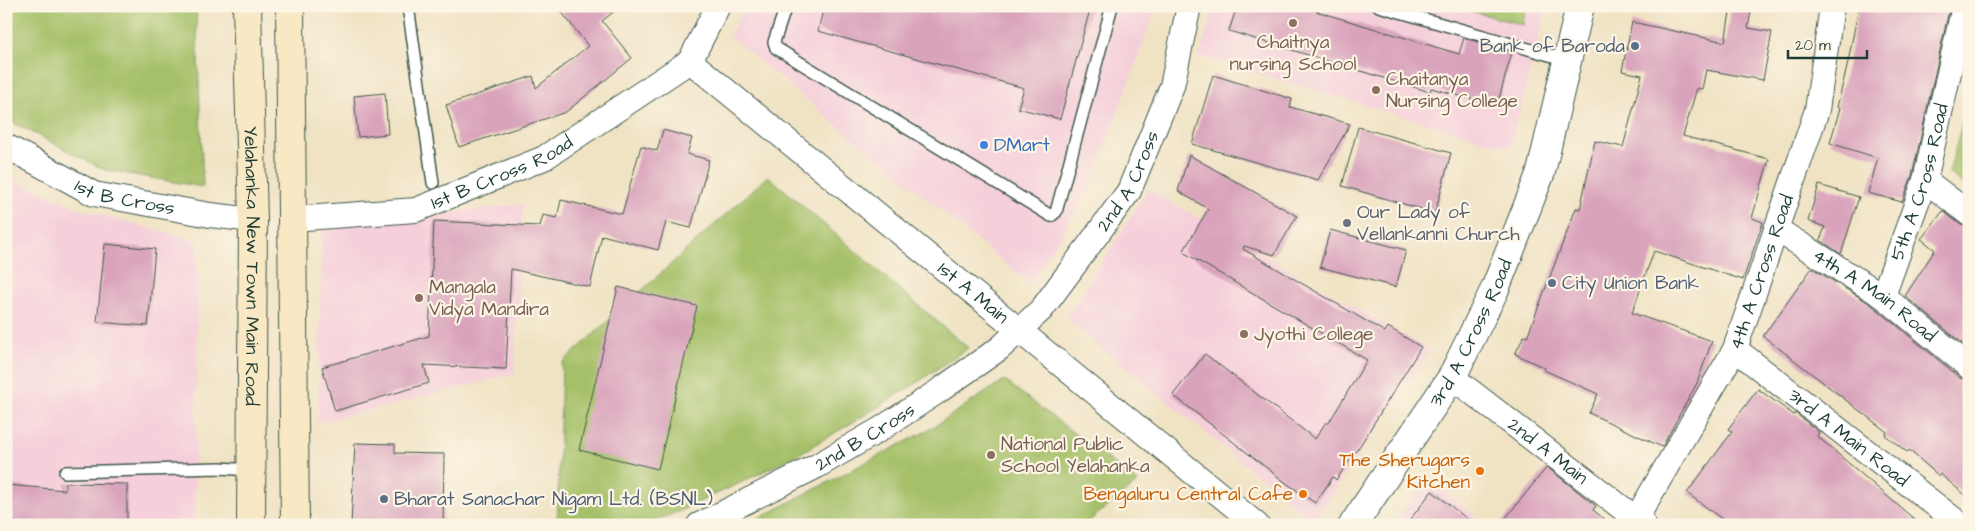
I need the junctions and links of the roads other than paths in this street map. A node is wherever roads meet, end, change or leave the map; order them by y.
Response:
1 (248, 6) edge
2 (290, 6) edge
3 (408, 6) edge
4 (718, 6) edge
5 (786, 6) edge
6 (1112, 6) edge
7 (1190, 6) edge
8 (1379, 6) edge
9 (1580, 6) edge
10 (1832, 6) edge
11 (1964, 6) edge
12 (1567, 60) junction
13 (690, 62) junction
14 (6, 146) edge
15 (1925, 180) junction
16 (433, 183) dead end
17 (1969, 214) edge
18 (291, 219) junction
19 (253, 220) junction
20 (1776, 229) junction
21 (1882, 296) junction
22 (1019, 331) junction
23 (1735, 349) junction
24 (1969, 367) edge
25 (1452, 377) junction
26 (251, 470) junction
27 (65, 472) dead end
28 (1640, 522) edge
29 (707, 523) edge
30 (251, 525) edge
31 (296, 525) edge
32 (1257, 525) edge
33 (1353, 525) edge
34 (1961, 525) edge

1 - 19 main road, Yelahanka New Town Main Road
2 - 18 main road
3 - 16 lane
4 - 13 street
5 - 6 lane
7 - 22 street, 2nd A Cross
8 - 12 lane
9 - 12 street, 3rd A Cross Road
10 - 20 street, 4th A Cross Road
11 - 15 street, 5th A Cross Road
12 - 25 street, 3rd A Cross Road
13 - 18 street, 1st B Cross Road
13 - 22 street, 1st A Main
14 - 19 street, 1st B Cross
15 - 17 street
15 - 21 street, 5th A Cross Road
18 - 31 main road
19 - 26 main road, Yelahanka New Town Main Road
20 - 21 street, 4th A Main Road
20 - 23 street, 4th A Cross Road
21 - 24 street, 4th A Main Road
22 - 29 street, 2nd B Cross
22 - 32 street, 1st A Main
23 - 28 street, 4th A Cross Road
23 - 34 street, 3rd A Main Road
25 - 28 street, 2nd A Main
25 - 33 street, 3rd A Cross Road
26 - 27 lane
26 - 30 main road, Yelahanka New Town Main Road

